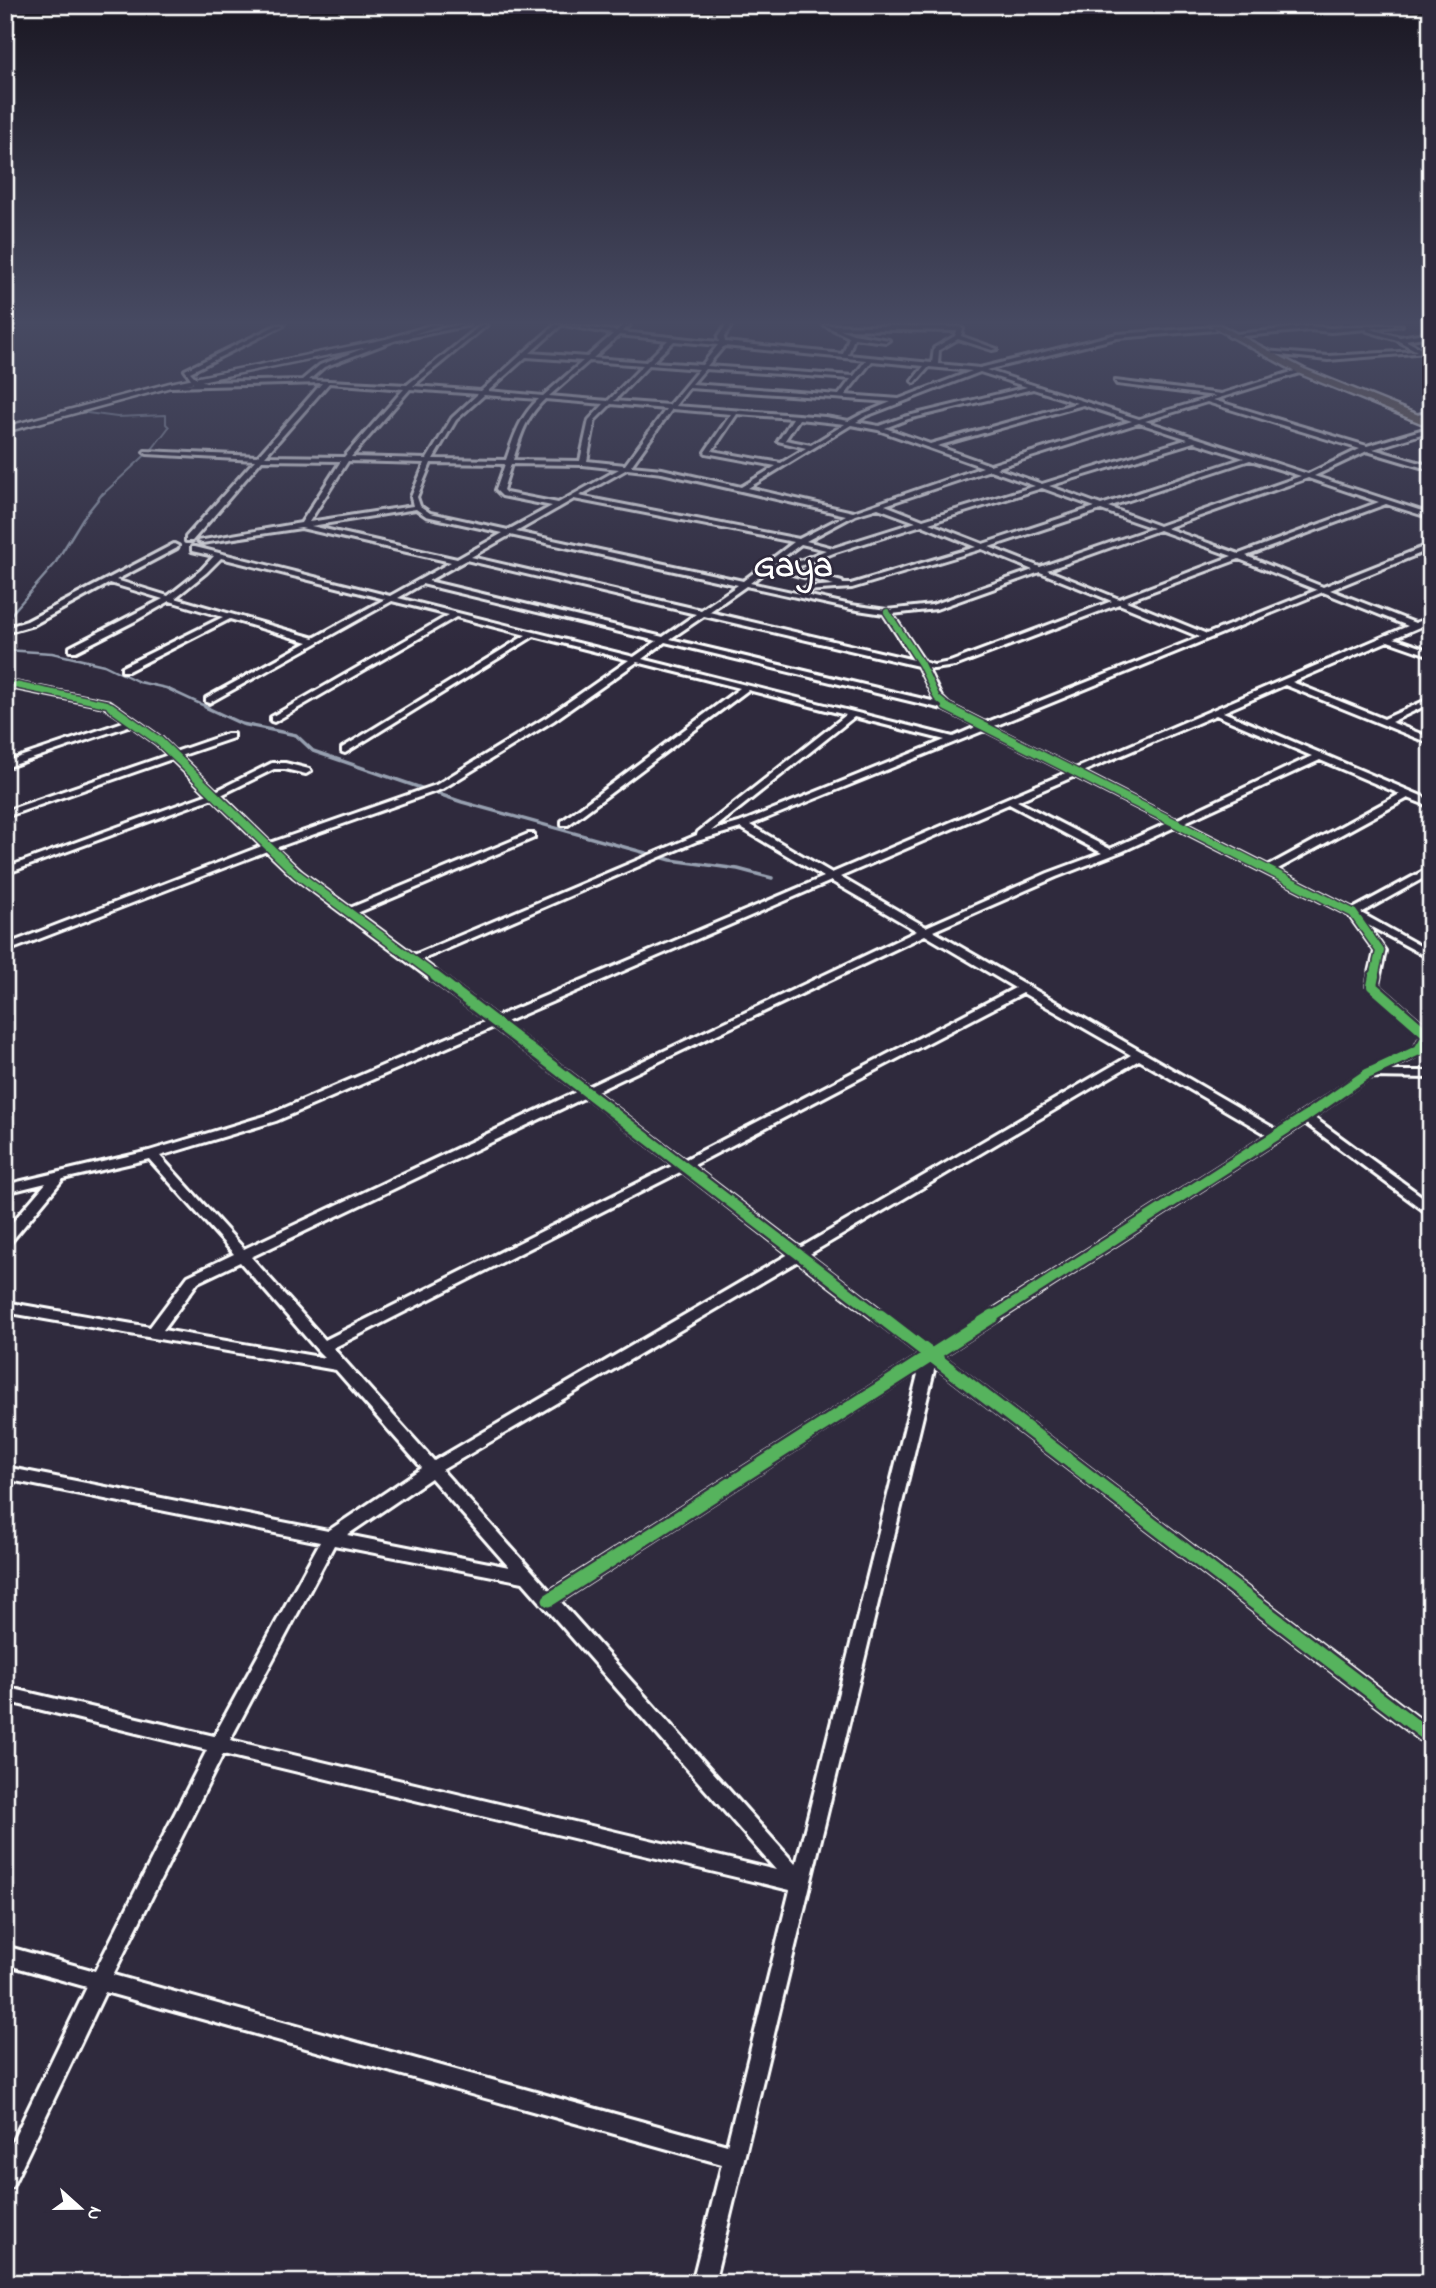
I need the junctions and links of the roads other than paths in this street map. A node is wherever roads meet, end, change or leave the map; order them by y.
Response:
1 (282, 432) edge
2 (370, 432) edge
3 (446, 432) edge
4 (519, 432) edge
5 (590, 432) edge
6 (651, 432) edge
7 (721, 432) edge
8 (787, 432) edge
9 (837, 432) edge
10 (889, 432) edge
11 (981, 432) edge
12 (1108, 432) edge
13 (1173, 432) edge
14 (1309, 432) edge
15 (1417, 432) edge
16 (1196, 439) junction
17 (930, 446) junction
18 (813, 447) junction
19 (1365, 449) junction
20 (148, 452) dead end
21 (1252, 457) junction
22 (259, 458) junction
23 (346, 459) junction
24 (429, 460) junction
25 (510, 462) junction
26 (583, 463) junction
27 (784, 465) junction
28 (627, 467) junction
29 (988, 468) junction
30 (1431, 468) edge
31 (1311, 475) junction
32 (1042, 487) junction
33 (744, 488) junction
34 (572, 497) junction
35 (1387, 501) junction
36 (559, 505) junction
37 (878, 505) junction
38 (416, 507) junction
39 (1100, 508) junction
40 (853, 514) junction
41 (1431, 516) edge
42 (923, 524) junction
43 (303, 526) junction
44 (1159, 528) junction
45 (509, 533) junction
46 (189, 539) junction
47 (202, 541) junction
48 (800, 541) junction
49 (1431, 546) edge
50 (982, 547) junction
51 (184, 549) junction
52 (833, 550) junction
53 (219, 555) junction
54 (1238, 556) junction
55 (462, 559) junction
56 (800, 564) junction
57 (768, 565) junction
58 (1041, 570) junction
59 (802, 573) junction
60 (110, 581) junction
61 (422, 582) junction
62 (744, 584) junction
63 (852, 586) junction
64 (1325, 588) junction
65 (807, 589) junction
66 (390, 598) junction
67 (818, 599) junction
68 (170, 600) junction
69 (1117, 600) junction
70 (704, 612) junction
71 (887, 612) junction
72 (453, 616) junction
73 (228, 617) junction
74 (1431, 619) edge
75 (1416, 626) junction
76 (5, 631) edge
77 (531, 635) junction
78 (1206, 636) junction
79 (1388, 638) junction
80 (661, 639) junction
81 (314, 640) junction
82 (73, 649) dead end
83 (1431, 654) edge
84 (635, 659) junction
85 (922, 664) junction
86 (125, 669) dead end
87 (1285, 682) junction
88 (5, 683) edge
89 (745, 689) junction
90 (209, 700) dead end
91 (1431, 700) edge
92 (946, 707) junction
93 (1216, 712) junction
94 (851, 715) junction
95 (274, 719) dead end
96 (133, 722) junction
97 (1384, 722) junction
98 (982, 727) junction
99 (230, 736) dead end
100 (952, 739) junction
101 (1431, 741) edge
102 (345, 750) dead end
103 (175, 756) junction
104 (1320, 756) junction
105 (5, 765) edge
106 (306, 771) dead end
107 (1074, 773) junction
108 (1408, 794) junction
109 (214, 795) junction
110 (1010, 800) junction
111 (1431, 804) edge
112 (5, 814) edge
113 (565, 823) dead end
114 (1175, 823) junction
115 (741, 825) junction
116 (531, 836) dead end
117 (694, 839) junction
118 (271, 846) junction
119 (1110, 853) junction
120 (643, 862) joint
121 (1268, 870) junction
122 (1431, 870) edge
123 (5, 871) edge
124 (832, 877) junction
125 (350, 912) junction
126 (1353, 913) junction
127 (925, 931) junction
128 (5, 949) edge
129 (1431, 957) edge
130 (412, 959) junction
131 (1022, 989) junction
132 (495, 1022) junction
133 (1139, 1055) junction
134 (1367, 1074) junction
135 (1431, 1075) edge
136 (587, 1092) junction
137 (1304, 1117) junction
138 (1277, 1135) junction
139 (152, 1154) junction
140 (683, 1166) junction
141 (58, 1177) junction
142 (5, 1189) edge
143 (1431, 1209) edge
144 (5, 1240) edge
145 (798, 1254) junction
146 (242, 1255) junction
147 (5, 1307) edge
148 (153, 1333) junction
149 (323, 1347) junction
150 (930, 1356) junction
151 (341, 1366) junction
152 (432, 1469) junction
153 (5, 1473) edge
154 (330, 1538) junction
155 (528, 1577) junction
156 (549, 1600) junction
157 (5, 1694) edge
158 (1431, 1738) edge
159 (218, 1745) junction
160 (801, 1884) junction
161 (5, 1955) edge
162 (100, 1981) junction
163 (734, 2157) junction
164 (5, 2180) edge
165 (703, 2283) edge

1 - 22 street
2 - 23 street
3 - 24 street
4 - 25 street
5 - 26 street
6 - 28 street
7 - 27 street
8 - 18 street
9 - 18 street
10 - 17 street
11 - 17 street
12 - 29 street
13 - 16 street
14 - 19 street
15 - 19 street
16 - 21 street
16 - 32 street
17 - 29 street
18 - 27 street
19 - 30 street
19 - 31 street
20 - 22 street
21 - 31 street
21 - 39 street
22 - 23 street
22 - 46 street
23 - 24 street
23 - 43 street
24 - 25 street
24 - 38 street
25 - 26 street
25 - 36 street
26 - 28 street
27 - 33 street
28 - 33 street
28 - 34 street
29 - 32 street
29 - 37 street
31 - 35 street
31 - 44 street
32 - 39 street
32 - 42 street
33 - 40 street
34 - 36 street
34 - 48 street
35 - 41 street
35 - 54 street
36 - 45 street
37 - 40 street
37 - 42 street
38 - 43 street
38 - 45 street
39 - 44 street
39 - 50 street
40 - 48 street
42 - 50 street
42 - 52 street
43 - 47 street
43 - 55 street
44 - 54 street
44 - 58 street
45 - 55 street
45 - 62 street
46 - 47 street
46 - 51 street
47 - 51 street
48 - 52 street
48 - 56 street
48 - 57 street
49 - 64 street
50 - 58 street
50 - 63 street
51 - 53 street
51 - 60 street
52 - 56 street
53 - 66 street
53 - 68 street
54 - 64 street
54 - 69 street
55 - 61 street
55 - 70 street
56 - 59 street
57 - 59 street
57 - 62 street
58 - 69 street
58 - 71 street
59 - 63 street
59 - 65 street
60 - 68 street
60 - 76 street
61 - 66 street
61 - 80 street
62 - 67 street
62 - 70 street
63 - 65 street
64 - 75 street
64 - 78 street
65 - 67 street
66 - 72 street
66 - 81 street
67 - 71 street
68 - 73 street
68 - 82 street
69 - 78 street
69 - 85 street
70 - 80 street
70 - 85 street
71 - 85 street
72 - 77 street
72 - 95 street
73 - 81 street
73 - 86 street
74 - 75 street
75 - 79 street
77 - 84 street
77 - 102 street
78 - 98 street
79 - 83 street
79 - 87 street
80 - 84 street
80 - 92 street
81 - 90 street
84 - 89 street
84 - 118 street
85 - 92 street
87 - 93 street
87 - 97 street
88 - 96 street
89 - 94 street
89 - 113 street
91 - 97 street
92 - 98 street
93 - 104 street
93 - 107 street
94 - 100 street
94 - 117 street
96 - 103 street
96 - 105 street
97 - 101 street
98 - 100 street
98 - 107 street
99 - 103 street
100 - 115 street
103 - 109 street
103 - 112 street
104 - 108 street
104 - 114 street
106 - 109 street
107 - 110 street
107 - 114 street
108 - 111 street
108 - 121 street
109 - 118 street
109 - 123 street
110 - 119 street
110 - 124 street
114 - 119 street
114 - 121 street
115 - 117 street
115 - 124 street
116 - 125 street
117 - 120 street
118 - 125 street
118 - 128 street
119 - 127 street
120 - 130 street
121 - 126 street
122 - 126 street
124 - 127 street
124 - 132 street
125 - 130 street
126 - 129 street
126 - 134 street
127 - 131 street
127 - 136 street
130 - 132 street
131 - 133 street
131 - 140 street
132 - 136 street
132 - 139 street
133 - 138 street
133 - 145 street
134 - 135 street
134 - 137 street
136 - 140 street
136 - 146 street
137 - 138 street
137 - 143 street
138 - 150 street
139 - 141 street
139 - 146 street
140 - 145 street
140 - 149 street
141 - 142 street
141 - 144 street
145 - 150 street
145 - 152 street
146 - 148 street
146 - 149 street
147 - 148 street
148 - 151 street
149 - 151 street
150 - 156 street
150 - 158 street
150 - 160 street
151 - 152 street
152 - 154 street
152 - 155 street
153 - 154 street
154 - 155 street
154 - 159 street
155 - 156 street
156 - 160 street
157 - 159 street
159 - 160 street
159 - 162 street
160 - 163 street
161 - 162 street
162 - 163 street
162 - 164 street
163 - 165 street

